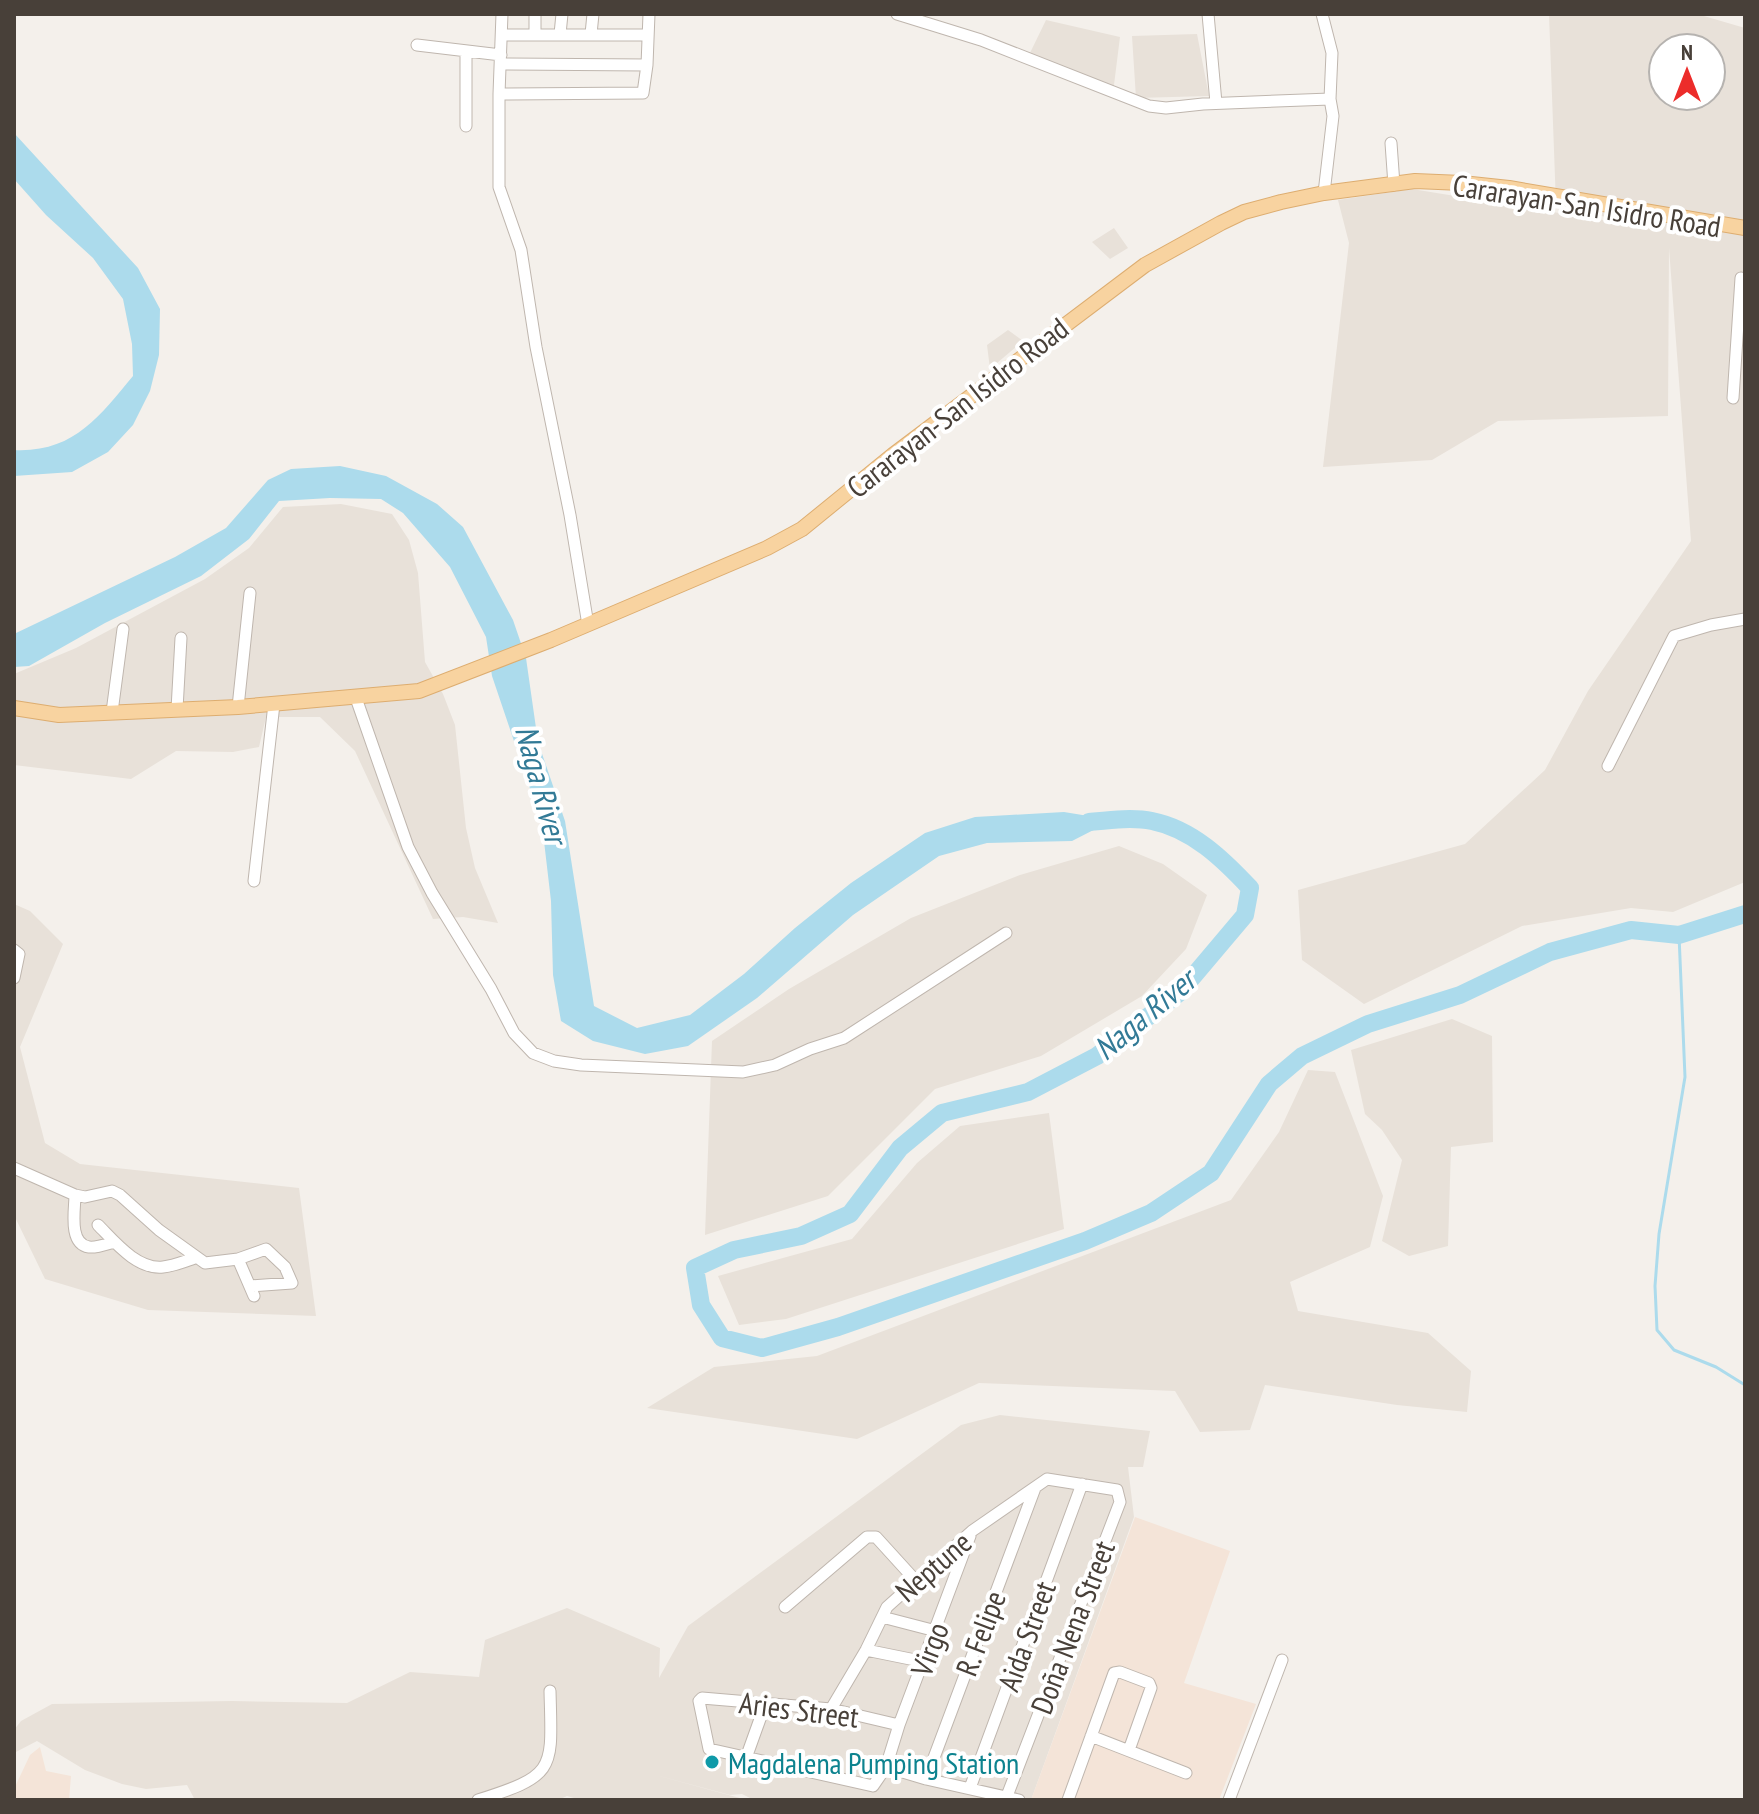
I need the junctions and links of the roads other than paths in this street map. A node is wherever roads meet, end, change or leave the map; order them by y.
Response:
1 (502, 14) edge
2 (535, 14) edge
3 (562, 14) edge
4 (593, 14) edge
5 (649, 14) edge
6 (897, 14) edge
7 (1208, 14) edge
8 (1322, 14) edge
9 (560, 34) junction
10 (591, 34) junction
11 (503, 35) junction
12 (535, 35) junction
13 (648, 35) junction
14 (417, 45) dead end
15 (466, 52) junction
16 (501, 59) junction
17 (647, 65) junction
18 (499, 94) junction
19 (1330, 99) junction
20 (1216, 103) junction
21 (466, 126) dead end
22 (1391, 143) dead end
23 (1394, 185) junction
24 (1324, 193) junction
25 (1745, 228) edge
26 (1745, 279) edge
27 (1742, 321) edge
28 (1733, 398) dead end
29 (250, 593) dead end
30 (1745, 619) edge
31 (588, 625) junction
32 (123, 629) dead end
33 (181, 638) dead end
34 (356, 698) junction
35 (274, 704) junction
36 (238, 707) junction
37 (14, 708) edge
38 (177, 709) junction
39 (112, 712) junction
40 (1608, 766) dead end
41 (254, 881) dead end
42 (1006, 933) dead end
43 (14, 950) edge
44 (14, 978) edge
45 (14, 1168) edge
46 (75, 1195) junction
47 (98, 1225) dead end
48 (114, 1242) junction
49 (195, 1258) junction
50 (238, 1259) junction
51 (1082, 1484) junction
52 (1035, 1487) junction
53 (972, 1531) junction
54 (916, 1581) junction
55 (785, 1607) dead end
56 (882, 1617) junction
57 (936, 1631) junction
58 (866, 1650) junction
59 (1282, 1660) dead end
60 (925, 1662) junction
61 (550, 1691) dead end
62 (765, 1705) junction
63 (831, 1709) junction
64 (899, 1725) junction
65 (1091, 1736) junction
66 (1129, 1750) junction
67 (746, 1758) junction
68 (886, 1767) junction
69 (1186, 1773) dead end
70 (926, 1779) junction
71 (970, 1788) junction
72 (1013, 1798) edge
73 (478, 1800) edge
74 (1068, 1800) edge
75 (1229, 1800) edge

1 - 11 street
2 - 12 street
3 - 9 street
4 - 10 street
5 - 13 street
6 - 20 street
7 - 20 street
8 - 19 street
9 - 10 street
9 - 12 street
10 - 13 street
11 - 12 street
11 - 16 street
13 - 17 street
14 - 15 street
15 - 16 street
15 - 21 street
16 - 17 street
16 - 18 street
17 - 18 street
18 - 31 street
19 - 20 street
19 - 24 street
22 - 23 street
23 - 24 main road, Cararayan-San Isidro Road
23 - 25 main road, Cararayan-San Isidro Road
24 - 31 main road, Cararayan-San Isidro Road
26 - 27 street
27 - 28 street
29 - 36 street
30 - 40 street
31 - 34 main road, Cararayan-San Isidro Road
32 - 39 street
33 - 38 street
34 - 35 main road, Cararayan-San Isidro Road
34 - 42 street
35 - 36 main road, Cararayan-San Isidro Road
35 - 41 street
36 - 38 main road, Cararayan-San Isidro Road
37 - 39 main road, Cararayan-San Isidro Road
38 - 39 main road, Cararayan-San Isidro Road
43 - 44 street
45 - 46 street
46 - 48 street
46 - 49 street
47 - 48 street
48 - 49 street
49 - 50 street
50 - 50 street
51 - 52 street, Neptune
51 - 71 street, Aida Street
51 - 72 street, Doña Nena Street
52 - 53 street, Neptune
52 - 70 street, R. Felipe
53 - 54 street, Neptune
53 - 57 street, Virgo
54 - 55 street
54 - 56 street, Neptune
56 - 57 street
56 - 58 street, Neptune
57 - 60 street, Virgo
58 - 60 street
58 - 63 street, Neptune
59 - 75 street
60 - 64 street, Virgo
61 - 73 street
62 - 63 street, Aries Street
62 - 67 street
62 - 67 street, Aries Street
63 - 64 street, Aries Street
64 - 68 street, Virgo
65 - 66 street
65 - 66 street
65 - 74 street
66 - 69 street
67 - 68 street
68 - 70 street
70 - 71 street
71 - 72 street

